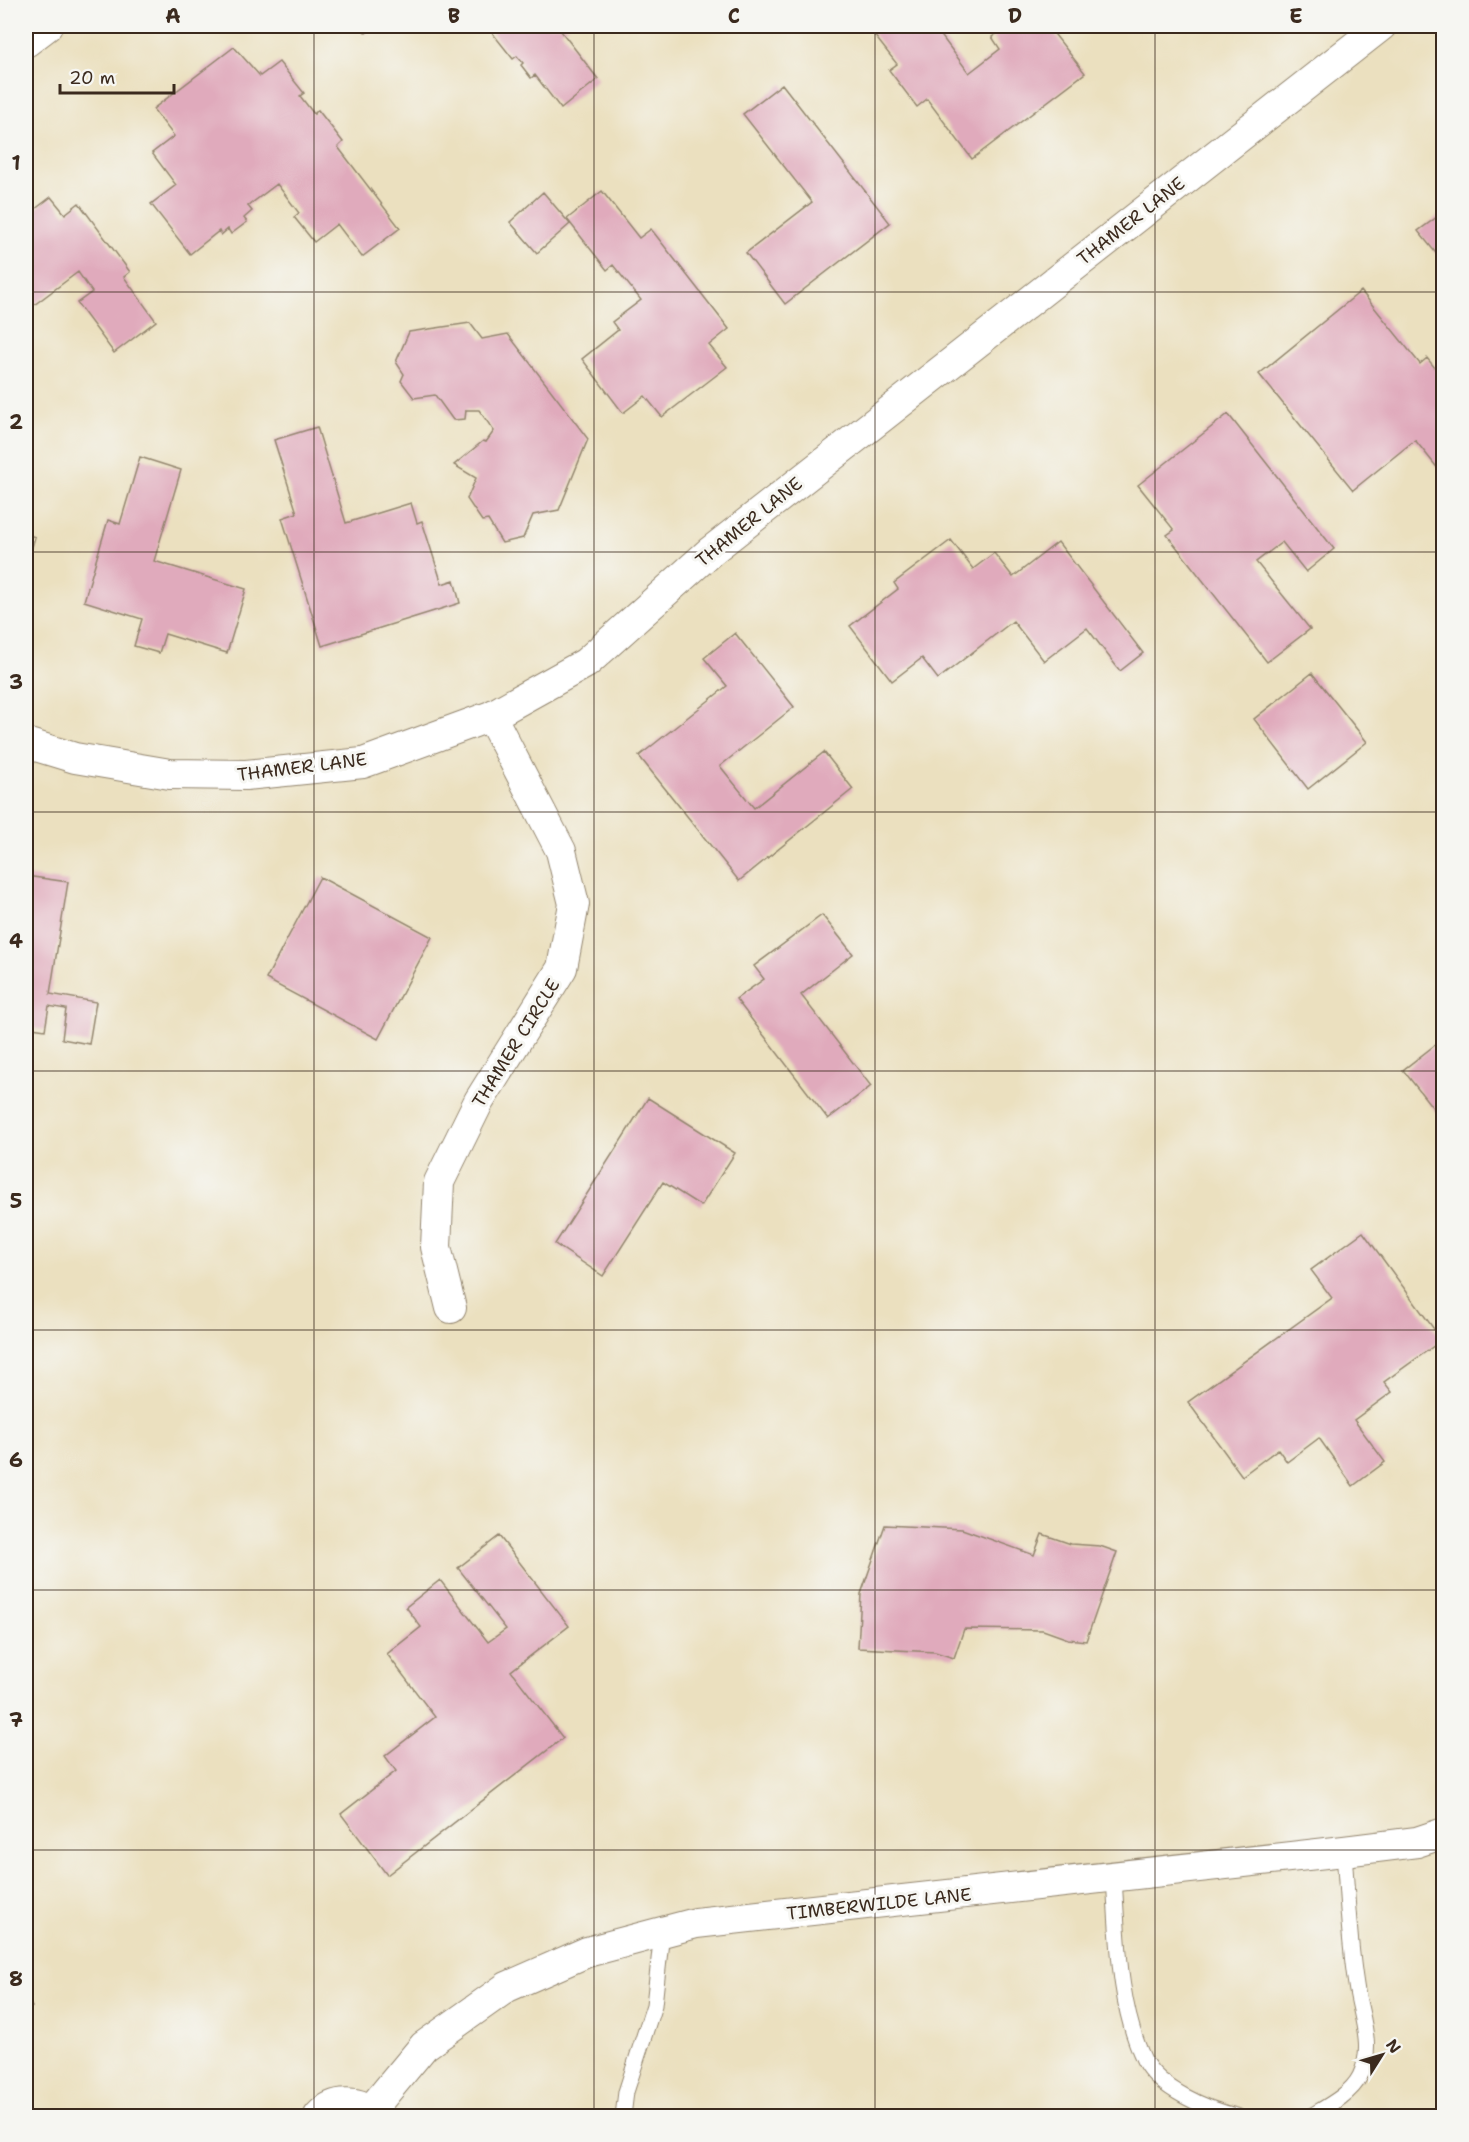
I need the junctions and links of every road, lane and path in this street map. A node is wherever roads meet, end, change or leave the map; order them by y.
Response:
1 (47, 26) edge
2 (1381, 26) edge
3 (26, 42) edge
4 (491, 716) junction
5 (26, 743) edge
6 (451, 1308) dead end
7 (1443, 1833) edge
8 (1344, 1851) junction
9 (1114, 1878) junction
10 (662, 1932) junction
11 (374, 2113) edge
12 (319, 2116) edge
13 (623, 2116) edge
14 (1237, 2116) edge
15 (1311, 2116) edge

1 - 3 street
2 - 4 street, THAMER LANE
4 - 5 street, THAMER LANE
4 - 6 street, THAMER CIRCLE
7 - 8 street, TIMBERWILDE LANE
8 - 9 street, TIMBERWILDE LANE
8 - 15 lane
9 - 10 street, TIMBERWILDE LANE
9 - 14 lane
10 - 11 street, TIMBERWILDE LANE
10 - 13 lane
11 - 12 street, TIMBERWILDE LANE

